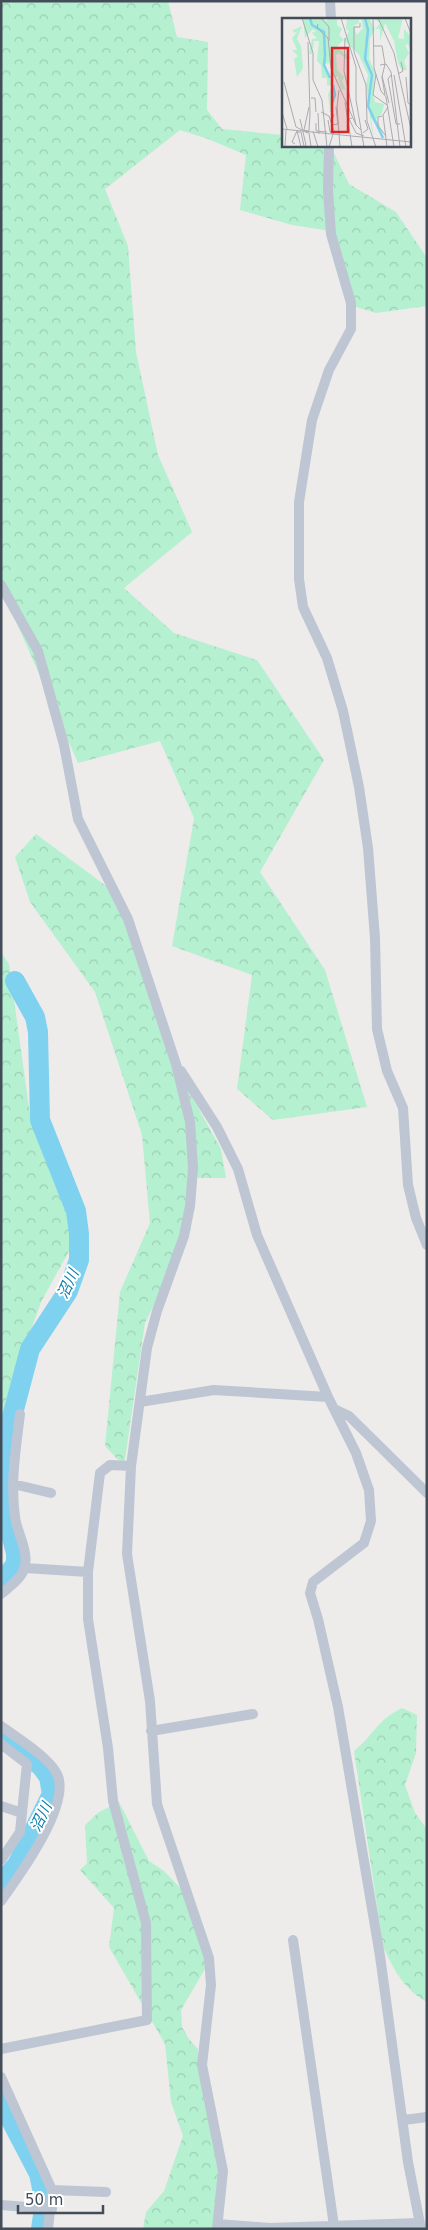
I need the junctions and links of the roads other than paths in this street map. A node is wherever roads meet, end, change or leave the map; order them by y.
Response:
1 (330, 1) edge
2 (331, 18) edge
3 (329, 146) edge
4 (1, 585) edge
5 (176, 1064) junction
6 (427, 1245) edge
7 (328, 1397) junction
8 (140, 1402) junction
9 (334, 1409) junction
10 (20, 1414) dead end
11 (131, 1466) junction
12 (14, 1484) junction
13 (51, 1493) dead end
14 (427, 1493) edge
15 (25, 1568) junction
16 (88, 1572) junction
17 (1, 1594) edge
18 (254, 1714) dead end
19 (1, 1726) edge
20 (151, 1731) junction
21 (1, 1744) edge
22 (1, 1806) edge
23 (22, 1812) junction
24 (1, 1860) edge
25 (1, 1901) edge
26 (293, 1940) dead end
27 (1, 2049) edge
28 (1, 2077) edge
29 (427, 2117) edge
30 (404, 2120) junction
31 (52, 2190) junction
32 (106, 2192) dead end
33 (1, 2205) edge
34 (52, 2209) junction
35 (217, 2226) edge
36 (334, 2226) junction
37 (420, 2226) edge
38 (48, 2229) edge

1 - 2 street
3 - 6 street
4 - 5 street
5 - 7 street
5 - 8 street
7 - 8 street
7 - 9 street
8 - 11 street
9 - 14 street
9 - 30 street
10 - 12 street
11 - 16 street
11 - 20 street
12 - 13 street
12 - 15 street
15 - 16 street
15 - 17 street
16 - 27 street
18 - 20 street
19 - 25 street
20 - 35 street
21 - 23 street
22 - 23 street
23 - 24 street
26 - 36 street
28 - 31 street
29 - 30 street
30 - 37 street
31 - 32 street
31 - 34 street
33 - 34 street
34 - 38 street
35 - 36 street
36 - 37 street

